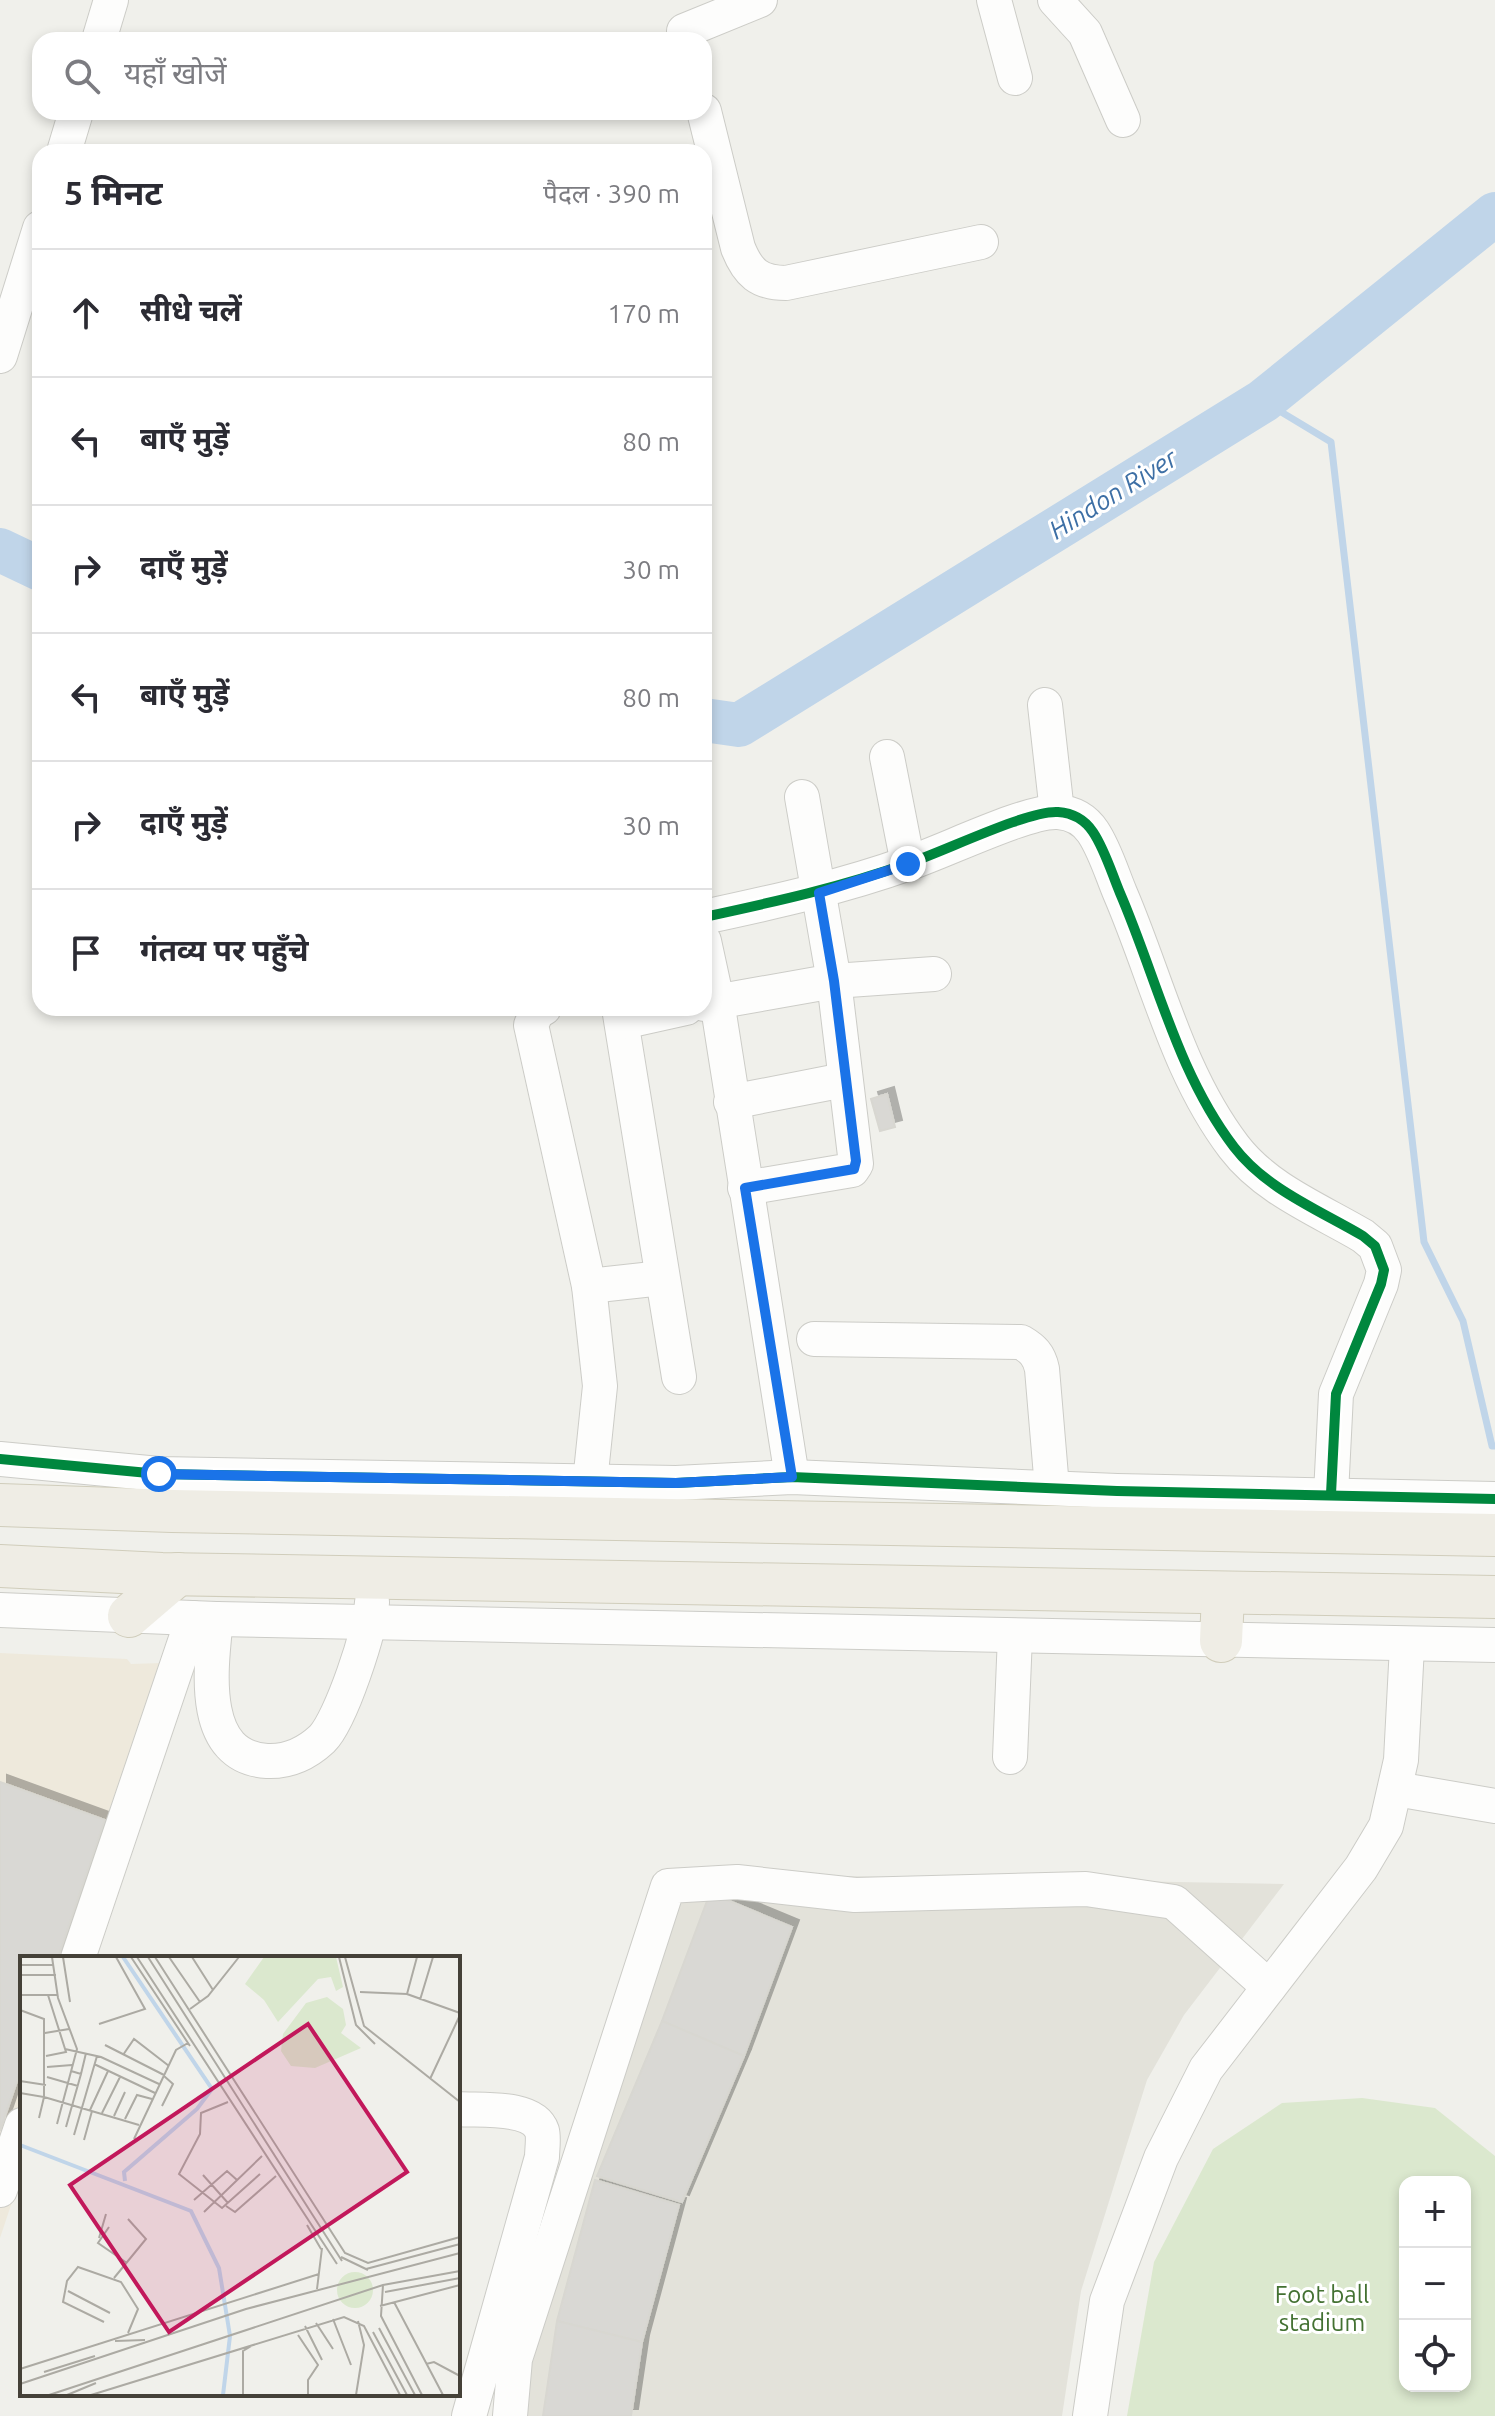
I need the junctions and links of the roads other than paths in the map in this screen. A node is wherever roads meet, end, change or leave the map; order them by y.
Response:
1 (111, 0) edge
2 (760, 0) edge
3 (994, 0) edge
4 (1055, 0) edge
5 (683, 24) edge
6 (101, 32) edge
7 (1015, 78) dead end
8 (74, 120) edge
9 (705, 120) edge
10 (1123, 120) dead end
11 (66, 144) edge
12 (708, 144) edge
13 (712, 179) edge
14 (981, 242) dead end
15 (32, 254) edge
16 (0, 356) edge
17 (1045, 705) dead end
18 (887, 757) dead end
19 (802, 797) dead end
20 (1057, 812) junction
21 (908, 864) junction
22 (819, 893) junction
23 (712, 915) edge
24 (934, 974) dead end
25 (834, 981) junction
26 (712, 1002) edge
27 (535, 1016) edge
28 (621, 1016) edge
29 (706, 1016) edge
30 (844, 1080) junction
31 (731, 1102) junction
32 (745, 1188) junction
33 (662, 1278) junction
34 (589, 1286) junction
35 (814, 1339) dead end
36 (679, 1377) dead end
37 (0, 1459) edge
38 (792, 1477) junction
39 (590, 1482) junction
40 (1052, 1488) junction
41 (1331, 1494) junction
42 (0, 1505) edge
43 (1493, 1517) edge
44 (0, 1566) edge
45 (178, 1574) junction
46 (374, 1578) junction
47 (1223, 1594) junction
48 (1492, 1597) edge
49 (0, 1610) edge
50 (129, 1616) junction
51 (205, 1619) junction
52 (371, 1622) junction
53 (1015, 1636) junction
54 (1221, 1641) junction
55 (1494, 1645) edge
56 (1407, 1646) junction
57 (1010, 1757) dead end
58 (1396, 1789) junction
59 (1495, 1806) edge
60 (79, 1956) edge
61 (1269, 1987) junction
62 (460, 2109) edge
63 (20, 2131) edge
64 (0, 2190) edge
65 (469, 2416) edge
66 (510, 2416) edge
67 (1090, 2416) edge

1 - 6 street
2 - 5 street
3 - 7 street
4 - 10 street
8 - 11 street
9 - 12 street
13 - 14 street
15 - 16 street
17 - 20 street
18 - 21 street
19 - 22 street
20 - 21 street
20 - 41 street
21 - 22 street
22 - 23 street
22 - 25 street
24 - 25 street
25 - 26 street
25 - 30 street
27 - 34 street
28 - 33 street
29 - 31 street
30 - 31 street
30 - 32 street
31 - 32 street
32 - 38 street
33 - 34 street
33 - 36 street
34 - 39 street
35 - 40 street
37 - 39 street
38 - 39 street
38 - 40 street
40 - 41 street
41 - 43 street
42 - 43 main road
44 - 45 main road
45 - 46 main road
45 - 50 main road
46 - 47 main road
46 - 52 street
47 - 48 main road
47 - 54 main road
49 - 50 street
50 - 51 street
51 - 52 street
51 - 52 street
51 - 60 street
52 - 53 street
53 - 54 street
53 - 57 street
54 - 56 street
55 - 56 street
56 - 58 street
58 - 59 street
58 - 61 street
61 - 66 street
61 - 67 street
62 - 65 street
63 - 64 street

